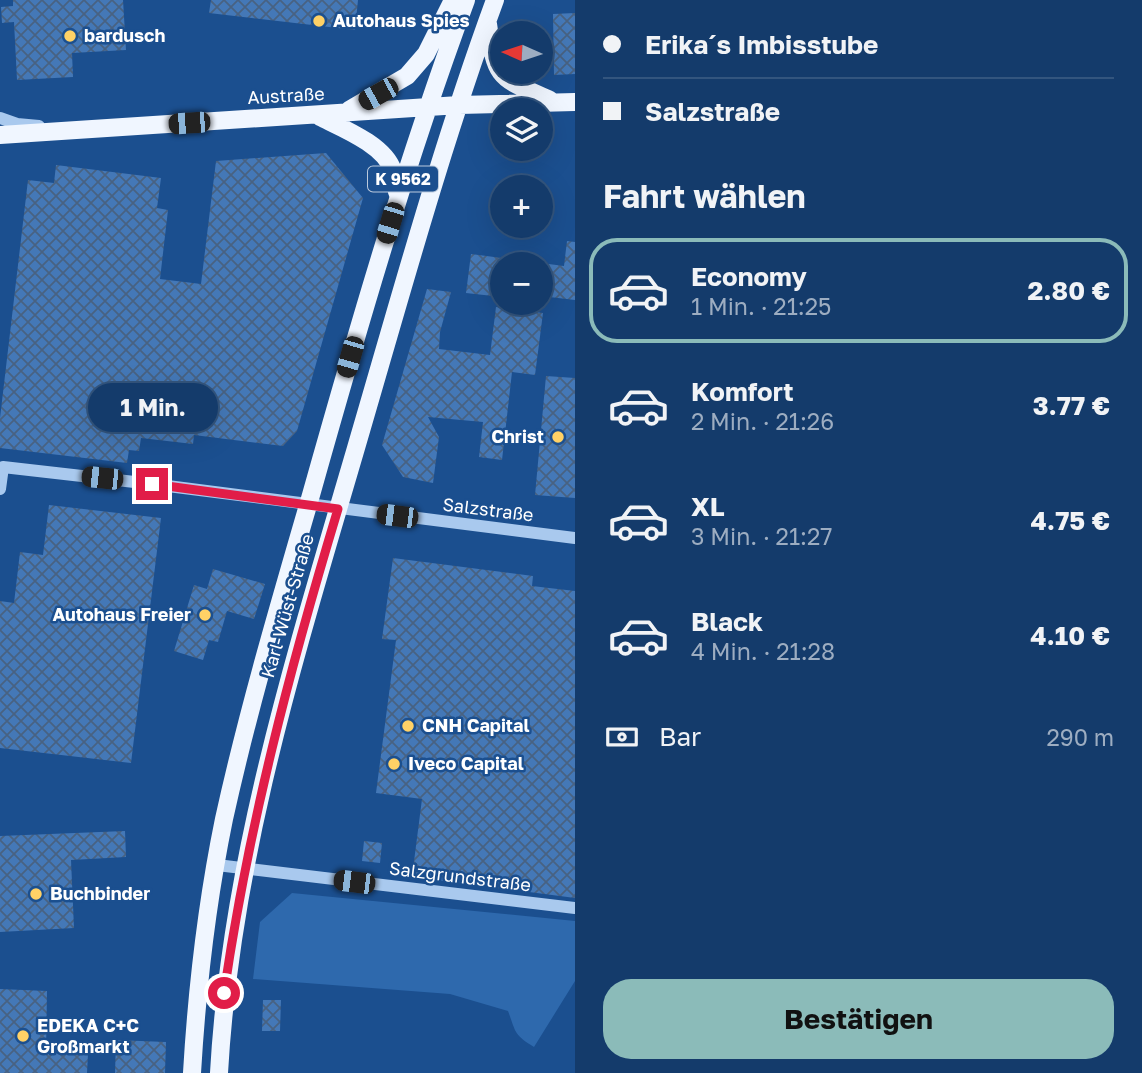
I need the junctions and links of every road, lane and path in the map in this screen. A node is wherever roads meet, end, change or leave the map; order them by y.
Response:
1 (453, 0) edge
2 (466, 0) edge
3 (495, 0) edge
4 (488, 20) junction
5 (556, 103) junction
6 (575, 103) edge
7 (459, 105) junction
8 (426, 108) junction
9 (342, 114) junction
10 (317, 115) junction
11 (0, 118) edge
12 (81, 129) junction
13 (0, 135) edge
14 (397, 197) junction
15 (0, 489) edge
16 (308, 505) junction
17 (338, 509) junction
18 (575, 538) edge
19 (217, 865) junction
20 (244, 868) junction
21 (575, 908) edge
22 (192, 1073) edge
23 (219, 1073) edge

1 - 9 main road
2 - 8 main road, Karl-Wüst-Straße / K 9562
3 - 4 main road, Karl-Wüst-Straße / K 9562
4 - 5 main road
4 - 7 main road, Karl-Wüst-Straße / K 9562
5 - 6 main road, Austraße
5 - 7 main road, Austraße
7 - 8 main road, Austraße
7 - 17 main road, Karl-Wüst-Straße / K 9562
8 - 9 main road, Austraße
8 - 14 main road, Karl-Wüst-Straße / K 9562
9 - 10 main road, Austraße
10 - 12 main road, Austraße
10 - 14 main road
11 - 12 street
12 - 13 main road, Austraße
14 - 16 main road, Karl-Wüst-Straße / K 9562
15 - 16 street, Salzstraße
16 - 17 street, Salzstraße
16 - 19 main road, Karl-Wüst-Straße / K 9562
17 - 18 street, Salzstraße
17 - 20 main road, Karl-Wüst-Straße / K 9562
19 - 20 street, Salzgrundstraße
19 - 22 main road, Karl-Wüst-Straße / K 9562
20 - 21 street, Salzgrundstraße
20 - 23 main road, Karl-Wüst-Straße / K 9562

